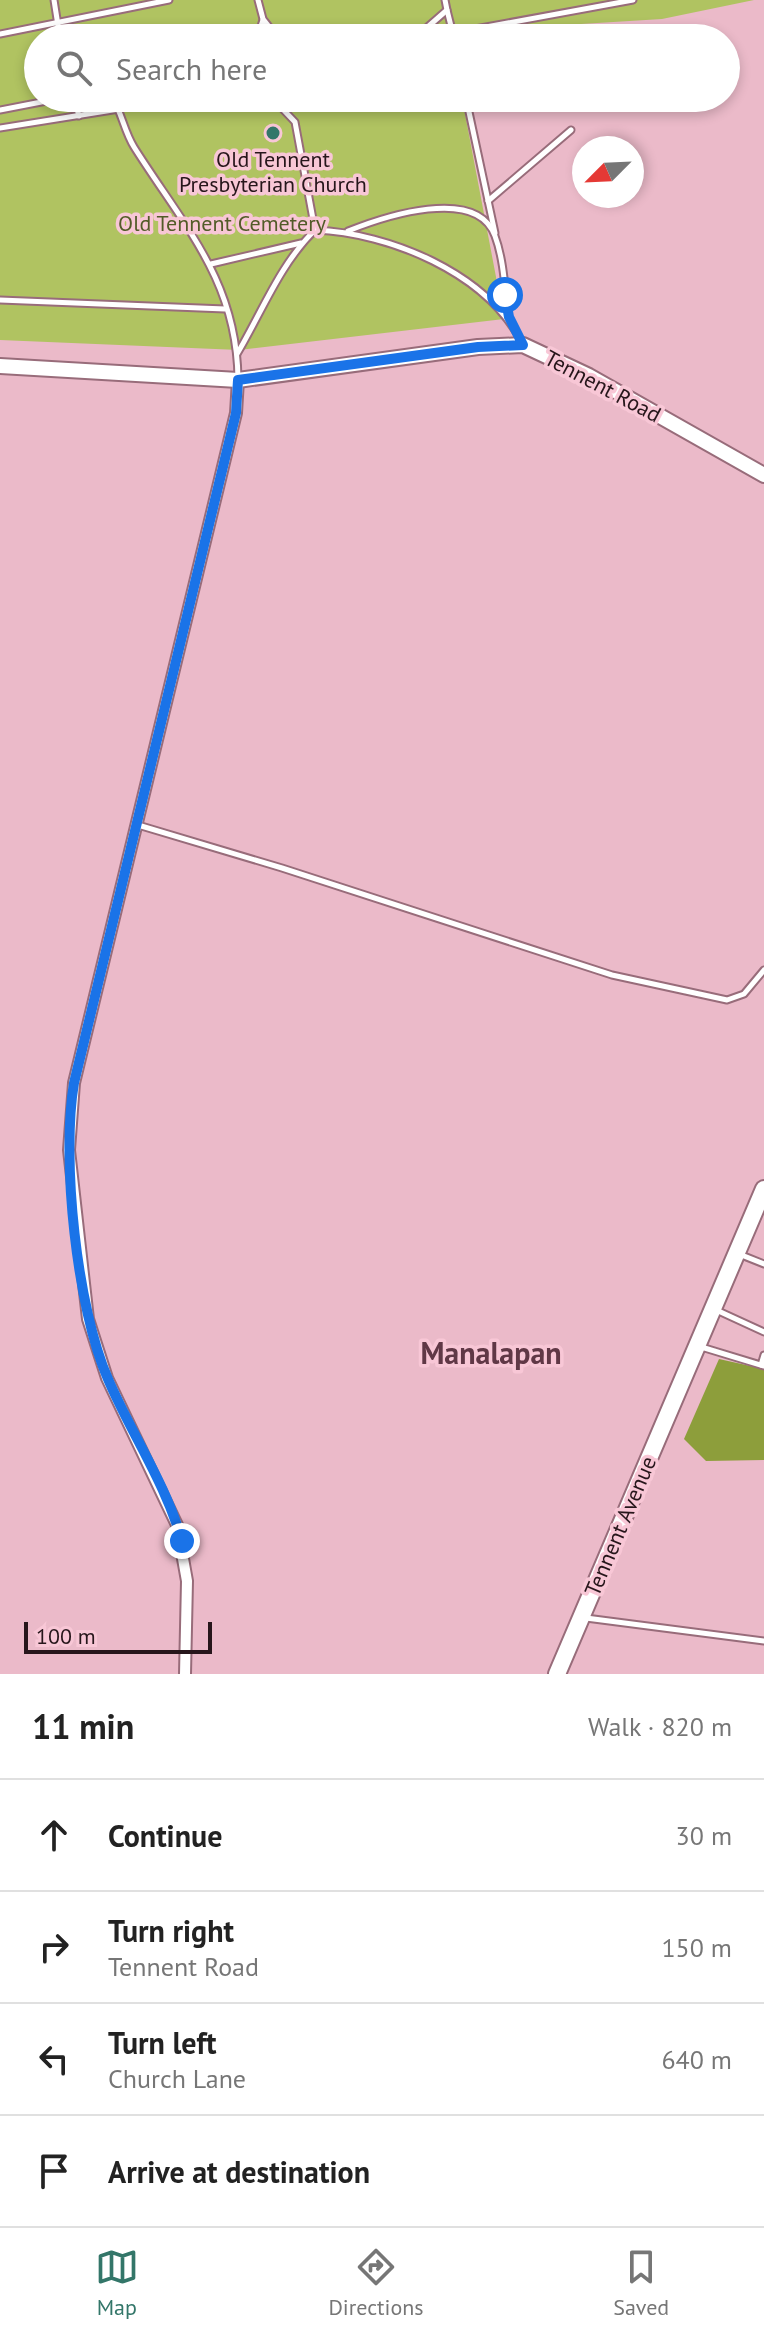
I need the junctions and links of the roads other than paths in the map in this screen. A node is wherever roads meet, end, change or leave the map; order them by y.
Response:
1 (54, 0) edge
2 (169, 0) edge
3 (258, 0) edge
4 (445, 0) edge
5 (633, 0) edge
6 (447, 10) junction
7 (263, 19) junction
8 (58, 22) junction
9 (48, 24) edge
10 (261, 24) edge
11 (267, 24) edge
12 (431, 24) edge
13 (450, 24) edge
14 (512, 24) edge
15 (24, 29) edge
16 (0, 34) edge
17 (24, 105) edge
18 (0, 110) edge
19 (78, 112) edge
20 (102, 112) edge
21 (120, 112) edge
22 (285, 112) edge
23 (469, 112) edge
24 (79, 116) junction
25 (0, 128) edge
26 (571, 130) dead end
27 (488, 201) junction
28 (315, 230) junction
29 (348, 231) junction
30 (495, 233) junction
31 (302, 243) junction
32 (211, 264) junction
33 (0, 300) edge
34 (225, 309) junction
35 (509, 317) junction
36 (523, 345) junction
37 (237, 354) junction
38 (0, 366) edge
39 (238, 380) junction
40 (764, 475) edge
41 (137, 825) junction
42 (764, 970) edge
43 (764, 1189) edge
44 (736, 1253) junction
45 (764, 1264) edge
46 (712, 1308) junction
47 (764, 1332) edge
48 (697, 1345) junction
49 (764, 1355) edge
50 (762, 1365) edge
51 (581, 1617) junction
52 (764, 1641) edge
53 (185, 1674) edge
54 (557, 1674) edge

1 - 8 lane
2 - 8 lane
3 - 7 lane
4 - 6 lane
5 - 14 lane
6 - 12 lane
6 - 13 lane
7 - 10 lane
7 - 11 lane
8 - 9 lane
15 - 16 lane
17 - 18 lane
19 - 24 lane
20 - 24 lane
21 - 32 lane
22 - 28 lane
23 - 27 lane
24 - 25 lane
26 - 27 lane
27 - 30 lane
28 - 29 lane
28 - 31 lane
29 - 30 lane
29 - 35 lane
30 - 35 lane
31 - 32 lane
31 - 37 lane
32 - 34 lane
33 - 34 lane
34 - 37 lane
35 - 36 lane
36 - 39 street, Tennent Road
36 - 40 street, Tennent Road
37 - 39 lane
38 - 39 street, Tennent Road
39 - 41 street
41 - 42 lane
41 - 53 street
43 - 44 main road, Tennent Avenue
44 - 45 lane
44 - 46 main road, Tennent Avenue
46 - 47 lane
46 - 48 main road, Tennent Avenue
48 - 50 lane
48 - 51 main road, Tennent Avenue
49 - 50 lane
51 - 52 lane
51 - 54 main road, Tennent Avenue

